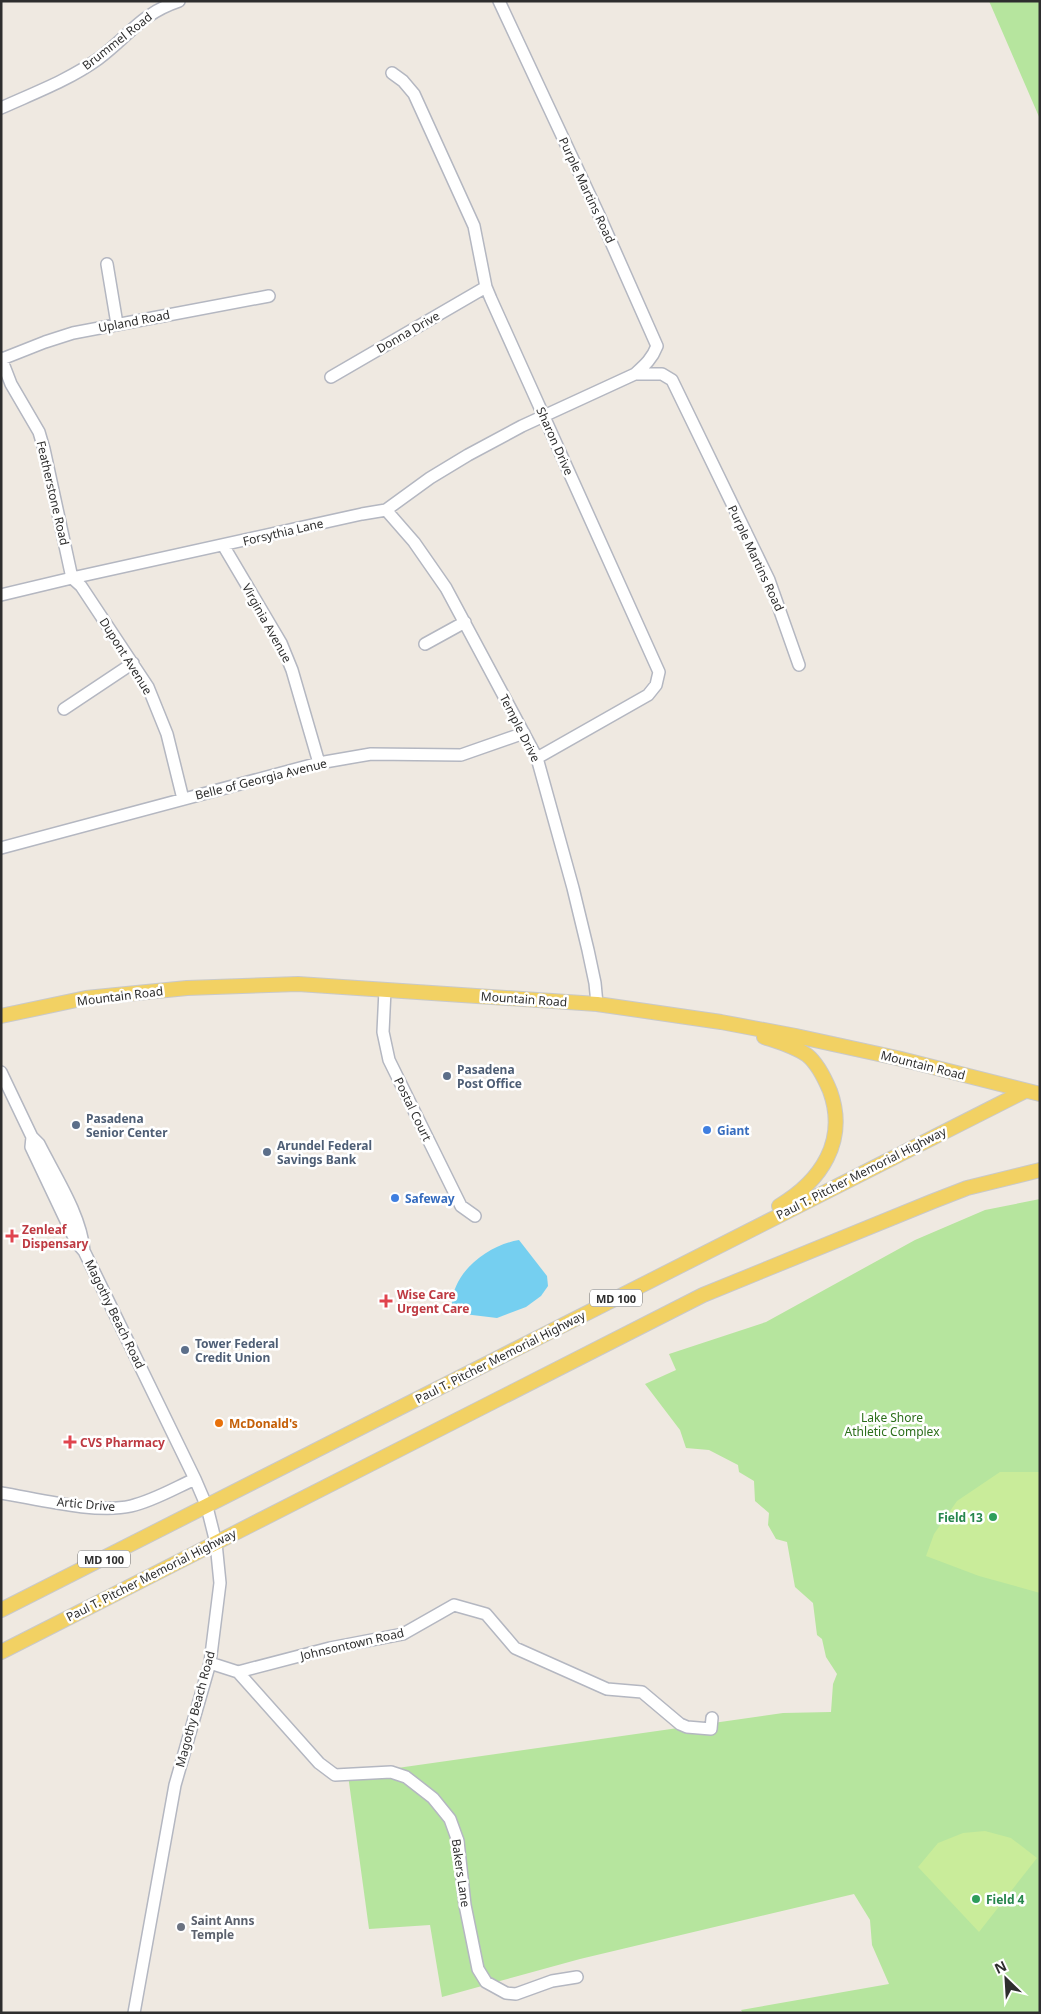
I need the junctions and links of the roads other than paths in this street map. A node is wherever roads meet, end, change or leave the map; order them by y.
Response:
1 (179, 1) edge
2 (499, 1) edge
3 (392, 73) dead end
4 (1, 108) edge
5 (107, 264) dead end
6 (486, 287) junction
7 (269, 296) dead end
8 (117, 324) junction
9 (2, 358) edge
10 (635, 374) junction
11 (330, 377) dead end
12 (544, 416) junction
13 (386, 510) junction
14 (223, 545) junction
15 (72, 578) junction
16 (1, 595) edge
17 (465, 622) junction
18 (425, 644) dead end
19 (133, 663) junction
20 (800, 664) dead end
21 (64, 708) dead end
22 (524, 733) junction
23 (537, 758) junction
24 (319, 763) junction
25 (183, 799) junction
26 (1, 848) edge
27 (385, 990) junction
28 (597, 1004) junction
29 (1, 1016) edge
30 (721, 1022) junction
31 (1, 1072) edge
32 (1025, 1091) junction
33 (1040, 1094) edge
34 (1040, 1170) edge
35 (475, 1216) dead end
36 (686, 1262) junction
37 (195, 1479) junction
38 (1, 1493) edge
39 (207, 1507) junction
40 (216, 1543) junction
41 (1, 1610) edge
42 (1, 1652) edge
43 (210, 1663) junction
44 (238, 1672) junction
45 (712, 1718) dead end
46 (576, 1977) dead end
47 (134, 2013) edge

1 - 4 street, Brummel Road
2 - 10 street, Purple Martins Road
3 - 6 street, Sharon Drive
5 - 8 street
6 - 11 street, Donna Drive
6 - 12 street, Sharon Drive
7 - 8 street, Upland Road
8 - 9 street, Upland Road
9 - 15 street, Featherstone Road
10 - 12 street, Purple Martins Road
10 - 20 street, Purple Martins Road
12 - 13 street, Forsythia Lane
12 - 23 street, Sharon Drive
13 - 14 street, Forsythia Lane
13 - 17 street, Temple Drive
14 - 15 street, Forsythia Lane
14 - 24 street, Virginia Avenue
15 - 16 street, Forsythia Lane
15 - 19 street, Dupont Avenue
17 - 18 street
17 - 22 street, Temple Drive
19 - 21 street
19 - 25 street, Dupont Avenue
22 - 23 street, Temple Drive
22 - 24 street, Belle of Georgia Avenue
23 - 28 street, Temple Drive
24 - 25 street, Belle of Georgia Avenue
25 - 26 street, Belle of Georgia Avenue
27 - 28 main road, Mountain Road
27 - 29 main road, Mountain Road
27 - 35 street, Postal Court
28 - 30 main road, Mountain Road
30 - 32 main road, Mountain Road
30 - 36 main road
31 - 37 street, Magothy Beach Road
32 - 33 main road, Mountain Road
32 - 36 main road, Paul T. Pitcher Memorial Highway / MD 100
34 - 40 main road, Paul T. Pitcher Memorial Highway / MD 100
36 - 39 main road, Paul T. Pitcher Memorial Highway / MD 100
37 - 38 street, Artic Drive
37 - 39 street, Magothy Beach Road
39 - 40 street, Magothy Beach Road
39 - 41 main road, Paul T. Pitcher Memorial Highway / MD 100
40 - 42 main road, Paul T. Pitcher Memorial Highway / MD 100
40 - 43 street, Magothy Beach Road
43 - 44 street
43 - 47 street, Magothy Beach Road
44 - 45 street, Johnsontown Road
44 - 46 street, Bakers Lane

